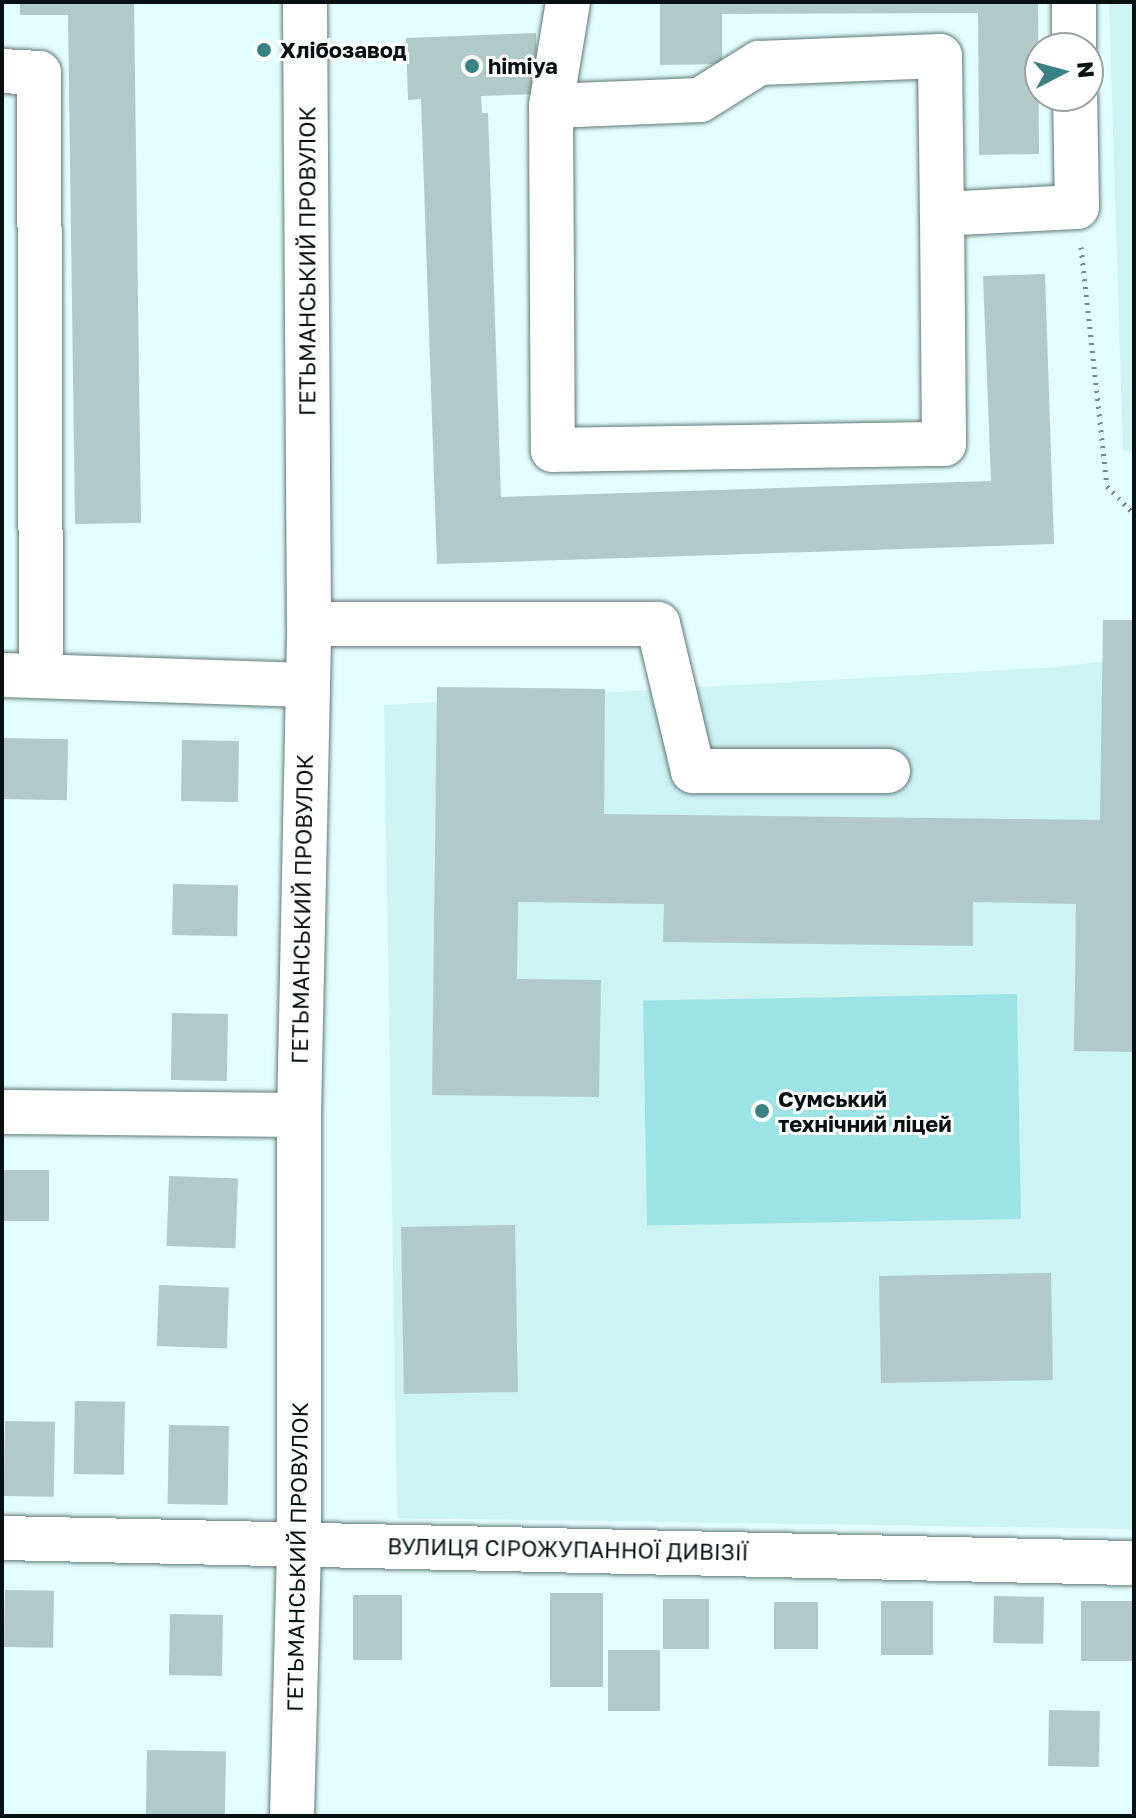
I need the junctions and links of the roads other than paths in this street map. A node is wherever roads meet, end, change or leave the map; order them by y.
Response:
1 (305, 2) edge
2 (568, 2) edge
3 (1074, 2) edge
4 (1074, 32) edge
5 (2, 71) edge
6 (551, 106) junction
7 (1075, 112) edge
8 (942, 214) junction
9 (309, 624) junction
10 (22, 675) edge
11 (307, 685) junction
12 (888, 771) dead end
13 (2, 1112) edge
14 (299, 1115) junction
15 (2, 1538) edge
16 (299, 1543) junction
17 (1134, 1563) edge
18 (292, 1816) edge

1 - 9 street, ГЕТЬМАНСЬКИЙ ПРОВУЛОК
2 - 6 street
3 - 4 street
5 - 10 street
6 - 8 street
6 - 8 street
7 - 8 street
9 - 11 street, ГЕТЬМАНСЬКИЙ ПРОВУЛОК
9 - 12 street
10 - 11 street
11 - 14 street, ГЕТЬМАНСЬКИЙ ПРОВУЛОК
13 - 14 street
14 - 16 street, ГЕТЬМАНСЬКИЙ ПРОВУЛОК
15 - 16 street, ВУЛИЦЯ СІРОЖУПАННОЇ ДИВІЗІЇ
16 - 17 street, ВУЛИЦЯ СІРОЖУПАННОЇ ДИВІЗІЇ
16 - 18 street, ГЕТЬМАНСЬКИЙ ПРОВУЛОК

